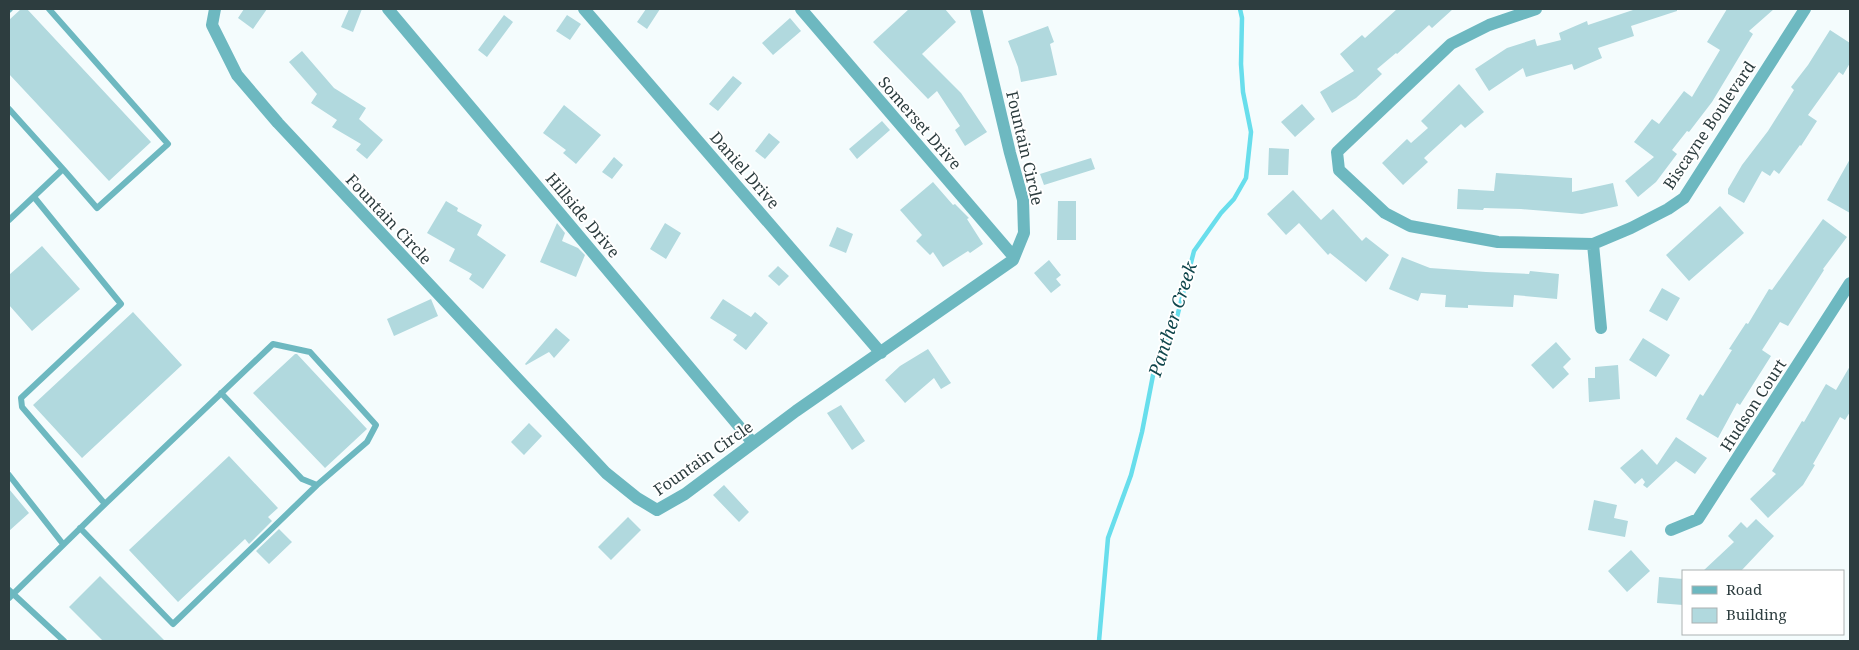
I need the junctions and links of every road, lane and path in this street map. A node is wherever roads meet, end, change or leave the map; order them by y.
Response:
1 (48, 9) edge
2 (215, 9) edge
3 (388, 9) edge
4 (584, 9) edge
5 (802, 9) edge
6 (976, 9) edge
7 (1536, 9) edge
8 (1805, 9) edge
9 (9, 109) edge
10 (63, 169) junction
11 (34, 197) junction
12 (9, 220) edge
13 (1592, 244) junction
14 (1014, 257) junction
15 (1850, 284) edge
16 (1601, 328) dead end
17 (881, 353) junction
18 (221, 393) junction
19 (753, 442) junction
20 (9, 476) edge
21 (317, 485) junction
22 (105, 504) junction
23 (80, 528) junction
24 (1671, 530) dead end
25 (63, 544) junction
26 (10, 594) edge
27 (64, 641) edge

1 - 10 lane
2 - 19 street, Fountain Circle
3 - 19 street, Hillside Drive
4 - 17 street, Daniel Drive
5 - 14 street, Somerset Drive
6 - 14 street, Fountain Circle
7 - 13 street, Biscayne Boulevard
8 - 13 street, Biscayne Boulevard
9 - 10 lane
10 - 11 lane
11 - 12 lane
11 - 22 lane
13 - 16 street
14 - 17 street, Fountain Circle
15 - 24 street, Hudson Court
17 - 19 street, Fountain Circle
18 - 21 lane
18 - 21 lane
18 - 22 lane
20 - 25 lane
21 - 23 lane
22 - 23 lane
23 - 25 lane
25 - 26 lane
26 - 27 lane

